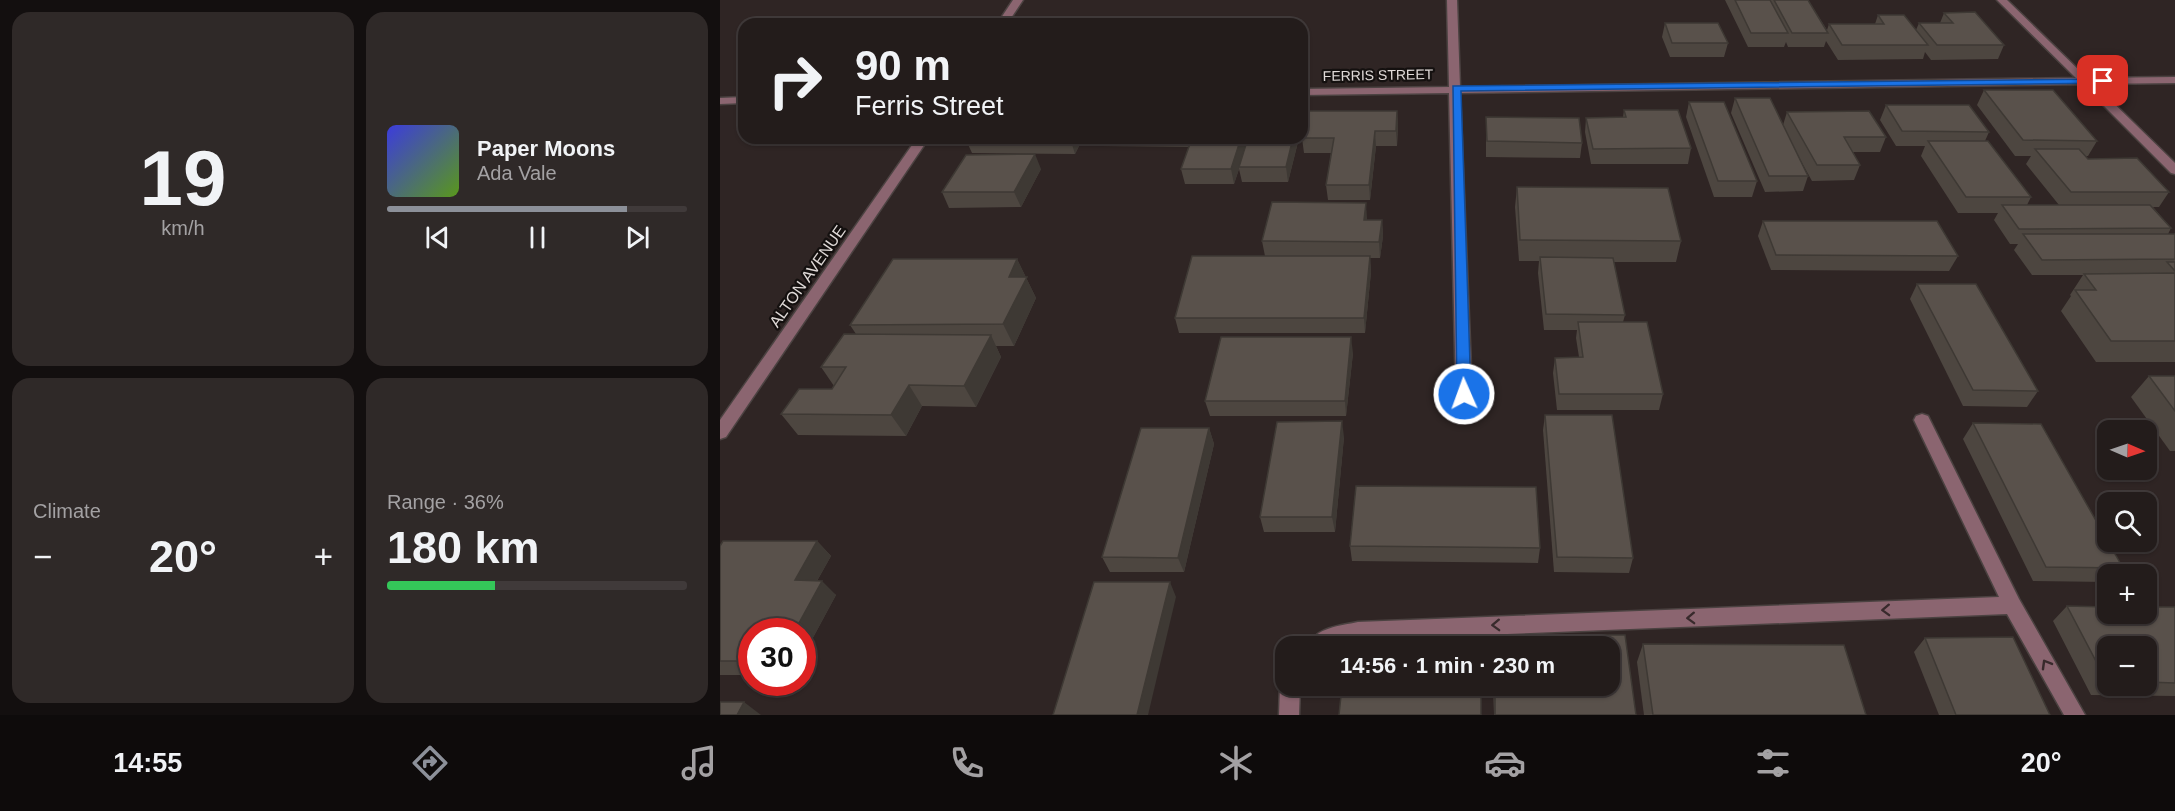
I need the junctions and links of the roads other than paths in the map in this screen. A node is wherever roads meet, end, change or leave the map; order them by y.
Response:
1 (1018, 0) edge
2 (1452, 0) edge
3 (2002, 0) edge
4 (1006, 18) edge
5 (2175, 80) edge
6 (2085, 82) junction
7 (1456, 88) junction
8 (1308, 92) edge
9 (720, 100) edge
10 (738, 100) edge
11 (919, 144) edge
12 (2175, 170) edge
13 (1464, 394) dead end
14 (1922, 420) dead end
15 (720, 434) edge
16 (2012, 605) junction
17 (1338, 636) edge
18 (1289, 696) edge
19 (1288, 715) edge
20 (2075, 715) edge

1 - 4 street
2 - 7 street
3 - 6 street
5 - 6 street, FERRIS STREET
6 - 7 street, FERRIS STREET
6 - 12 street
7 - 8 street, FERRIS STREET
7 - 13 street
9 - 10 street
11 - 15 street, ALTON AVENUE
14 - 16 street
16 -> 17 street
20 -> 16 street
18 - 19 street

